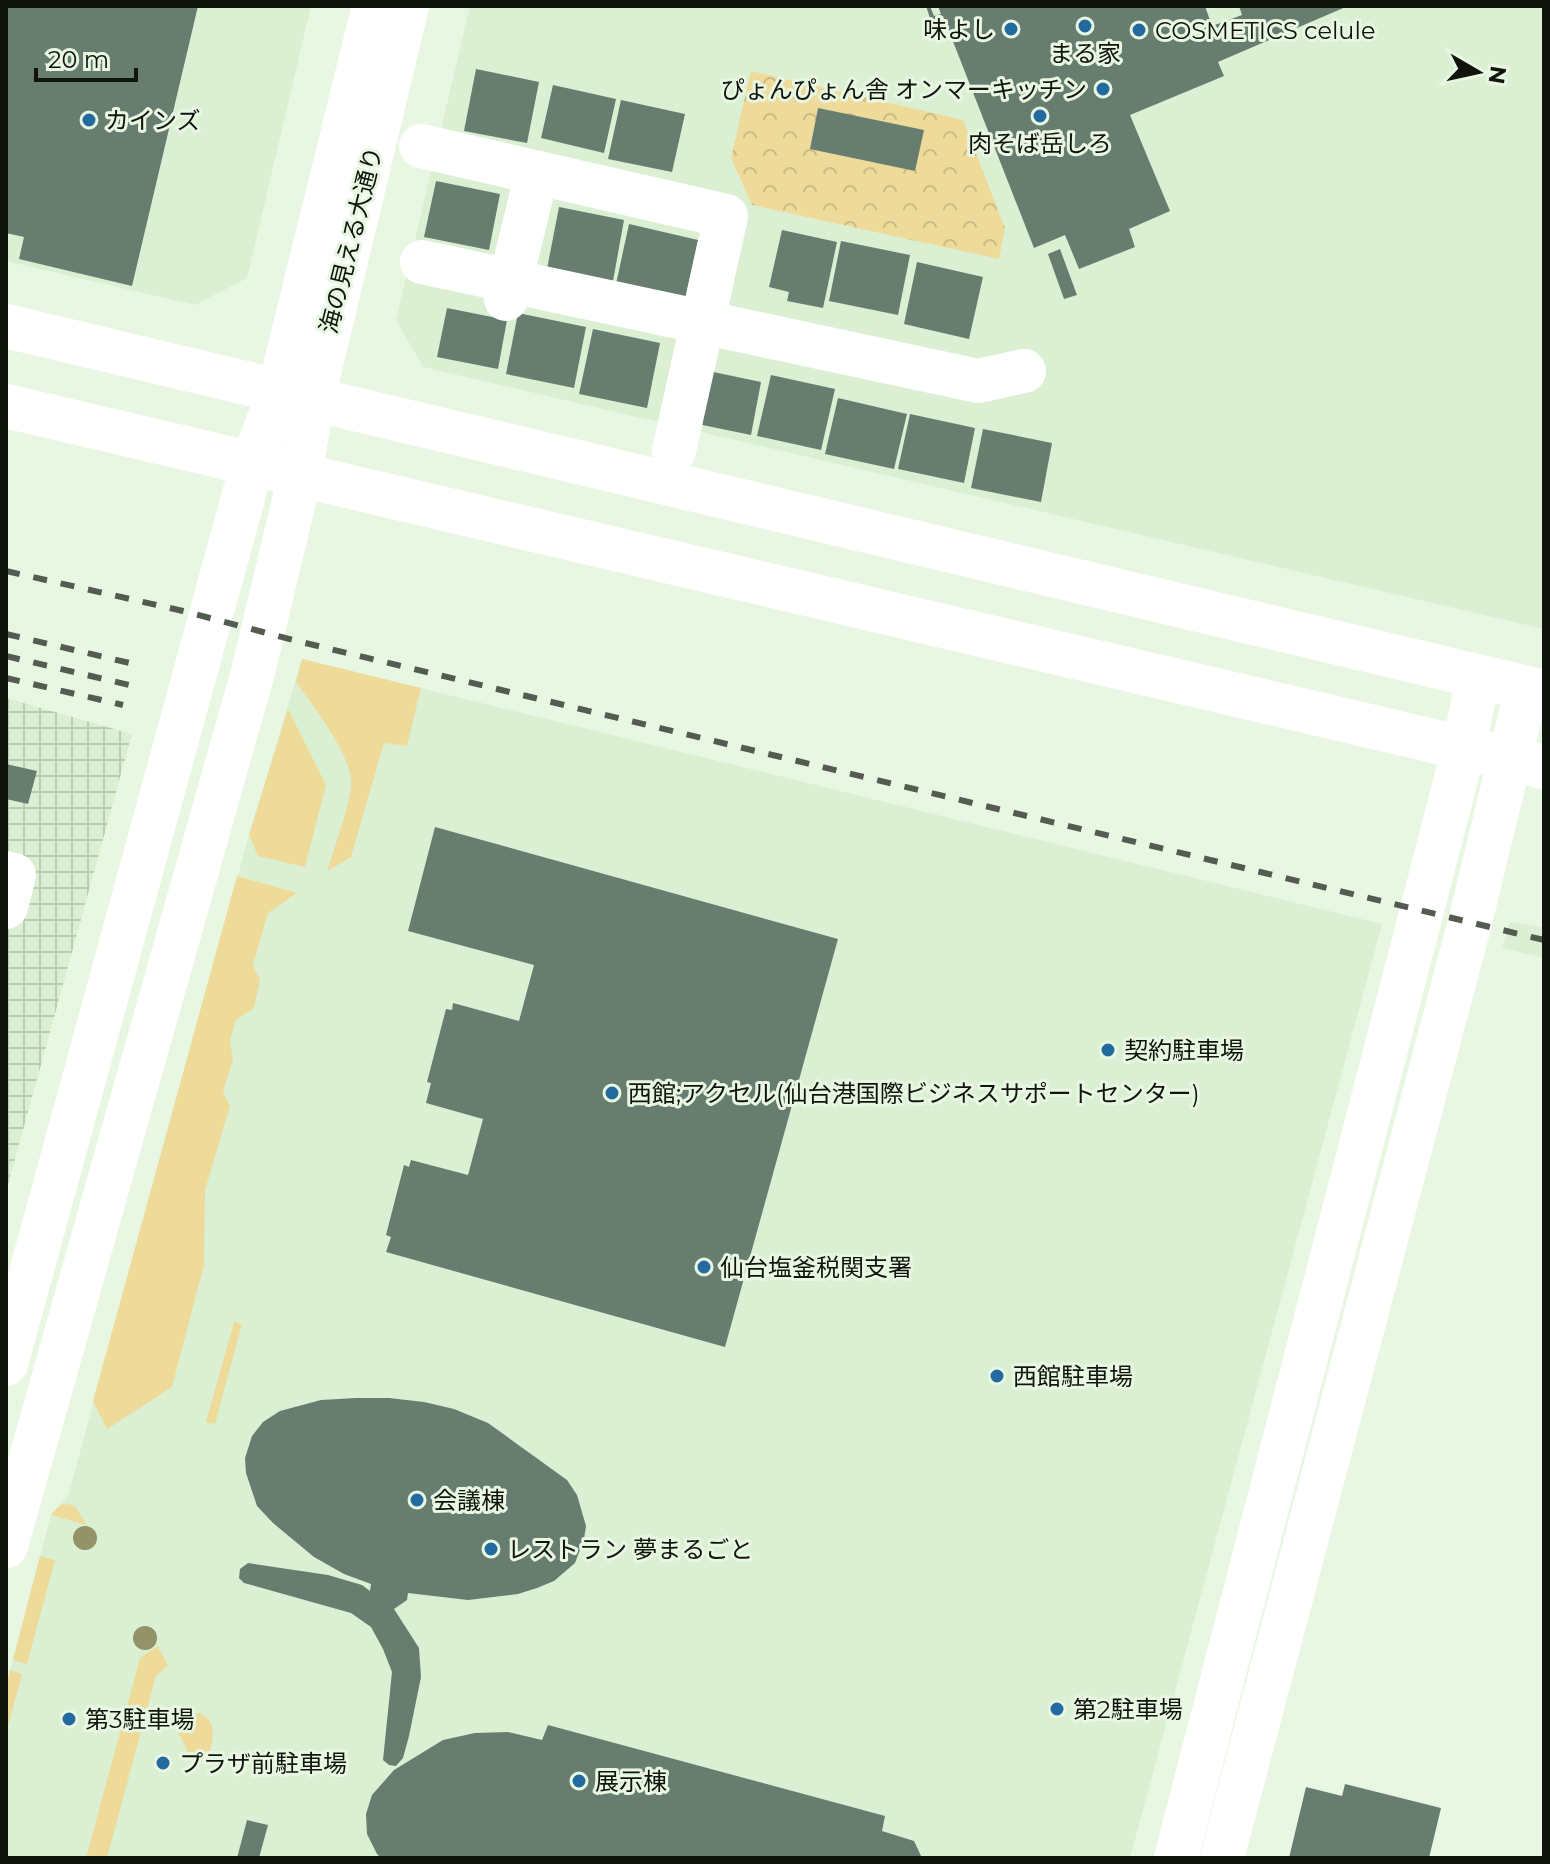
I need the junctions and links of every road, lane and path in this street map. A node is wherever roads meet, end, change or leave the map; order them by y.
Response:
1 (374, 6) edge
2 (407, 6) edge
3 (421, 146) dead end
4 (537, 173) junction
5 (422, 262) dead end
6 (508, 290) junction
7 (703, 322) junction
8 (6, 326) edge
9 (1024, 371) dead end
10 (296, 394) junction
11 (6, 406) edge
12 (674, 451) dead end
13 (252, 465) junction
14 (300, 476) junction
15 (1478, 677) junction
16 (1536, 690) edge
17 (1464, 748) junction
18 (1527, 763) edge
19 (6, 873) edge
20 (6, 907) edge
21 (6, 1364) edge
22 (6, 1546) edge
23 (1176, 1858) edge
24 (1222, 1858) edge

1 - 10 street
2 - 10 street, 海の見える大通り
3 - 4 street
4 - 6 street
4 - 7 street
5 - 6 street
6 - 7 street
7 - 9 street
7 - 12 street
8 - 10 street
10 - 13 street
10 - 14 street, 海の見える大通り
10 - 15 street
11 - 13 street
13 - 14 street
13 - 21 street
14 - 17 street
14 - 22 street, 海の見える大通り
15 - 16 street
15 - 17 street
16 - 18 street
17 - 18 street
17 - 23 street
18 - 24 street
19 - 20 street

